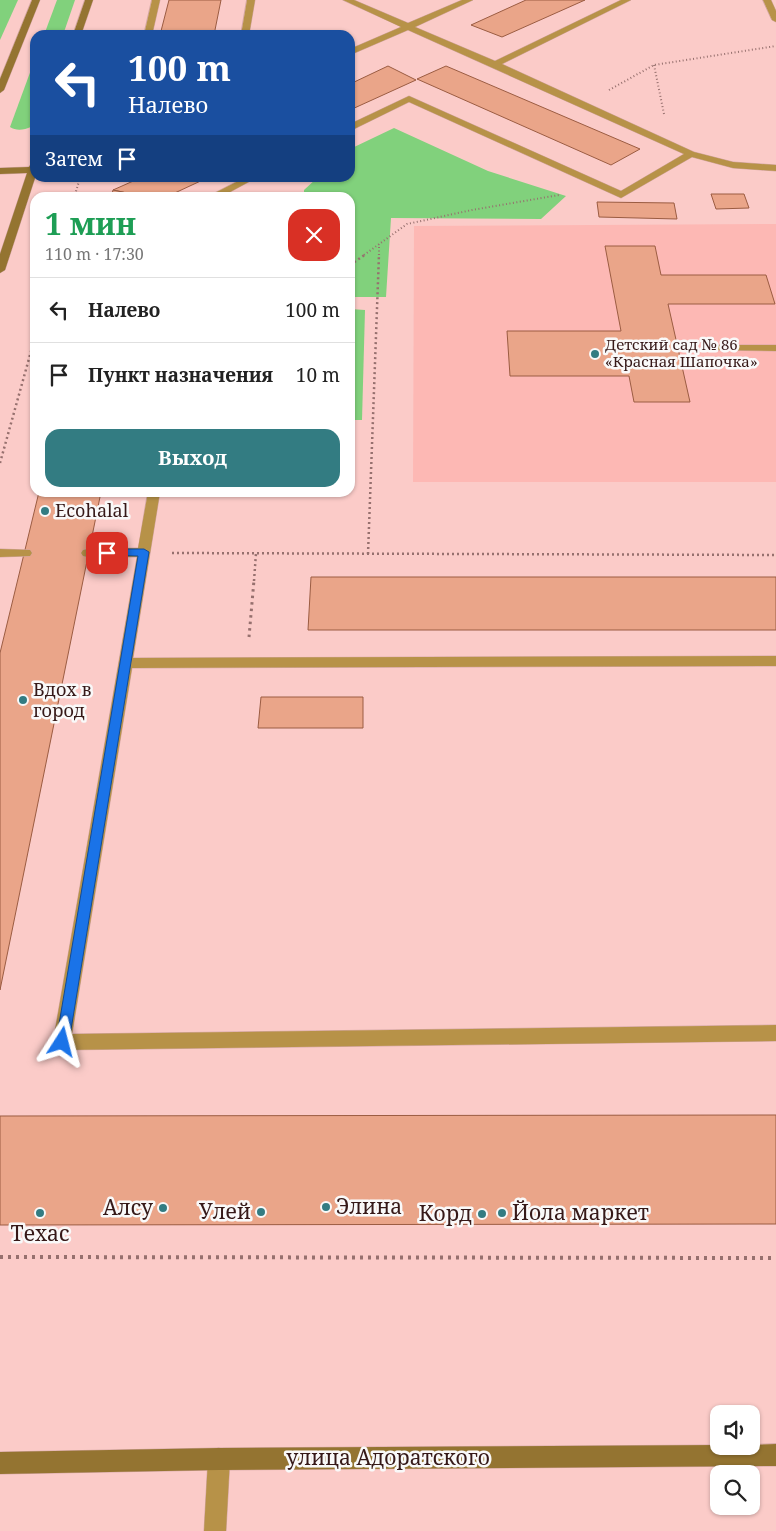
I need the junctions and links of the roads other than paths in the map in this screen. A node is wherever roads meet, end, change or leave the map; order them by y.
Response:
1 (36, 0) edge
2 (89, 0) edge
3 (156, 0) edge
4 (251, 0) edge
5 (346, 0) edge
6 (469, 0) edge
7 (627, 0) edge
8 (767, 0) edge
9 (776, 20) edge
10 (408, 27) junction
11 (80, 30) edge
12 (149, 30) edge
13 (246, 30) edge
14 (355, 50) edge
15 (495, 64) junction
16 (0, 90) edge
17 (355, 126) edge
18 (691, 154) junction
19 (30, 168) edge
20 (776, 168) edge
21 (0, 171) edge
22 (30, 180) edge
23 (243, 182) edge
24 (222, 192) edge
25 (0, 270) edge
26 (719, 348) dead end
27 (776, 348) edge
28 (153, 497) edge
29 (144, 552) junction
30 (0, 553) edge
31 (25, 553) dead end
32 (88, 553) dead end
33 (776, 661) edge
34 (126, 663) junction
35 (776, 1033) edge
36 (776, 1455) edge
37 (219, 1459) junction
38 (0, 1462) edge
39 (215, 1531) edge

1 - 16 main road
2 - 11 main road
3 - 12 lane
4 - 13 lane
5 - 10 lane
6 - 10 lane
7 - 15 lane
8 - 9 lane
10 - 14 lane
10 - 15 lane
15 - 18 lane
17 - 18 lane
18 - 20 lane
19 - 21 main road
22 - 25 main road
23 - 24 lane
26 - 27 lane
28 - 29 lane
29 - 32 lane
29 - 34 lane
30 - 31 lane
33 - 34 lane
34 - 35 lane
36 - 37 main road, улица Адоратского
37 - 38 main road, улица Адоратского
37 - 39 lane

